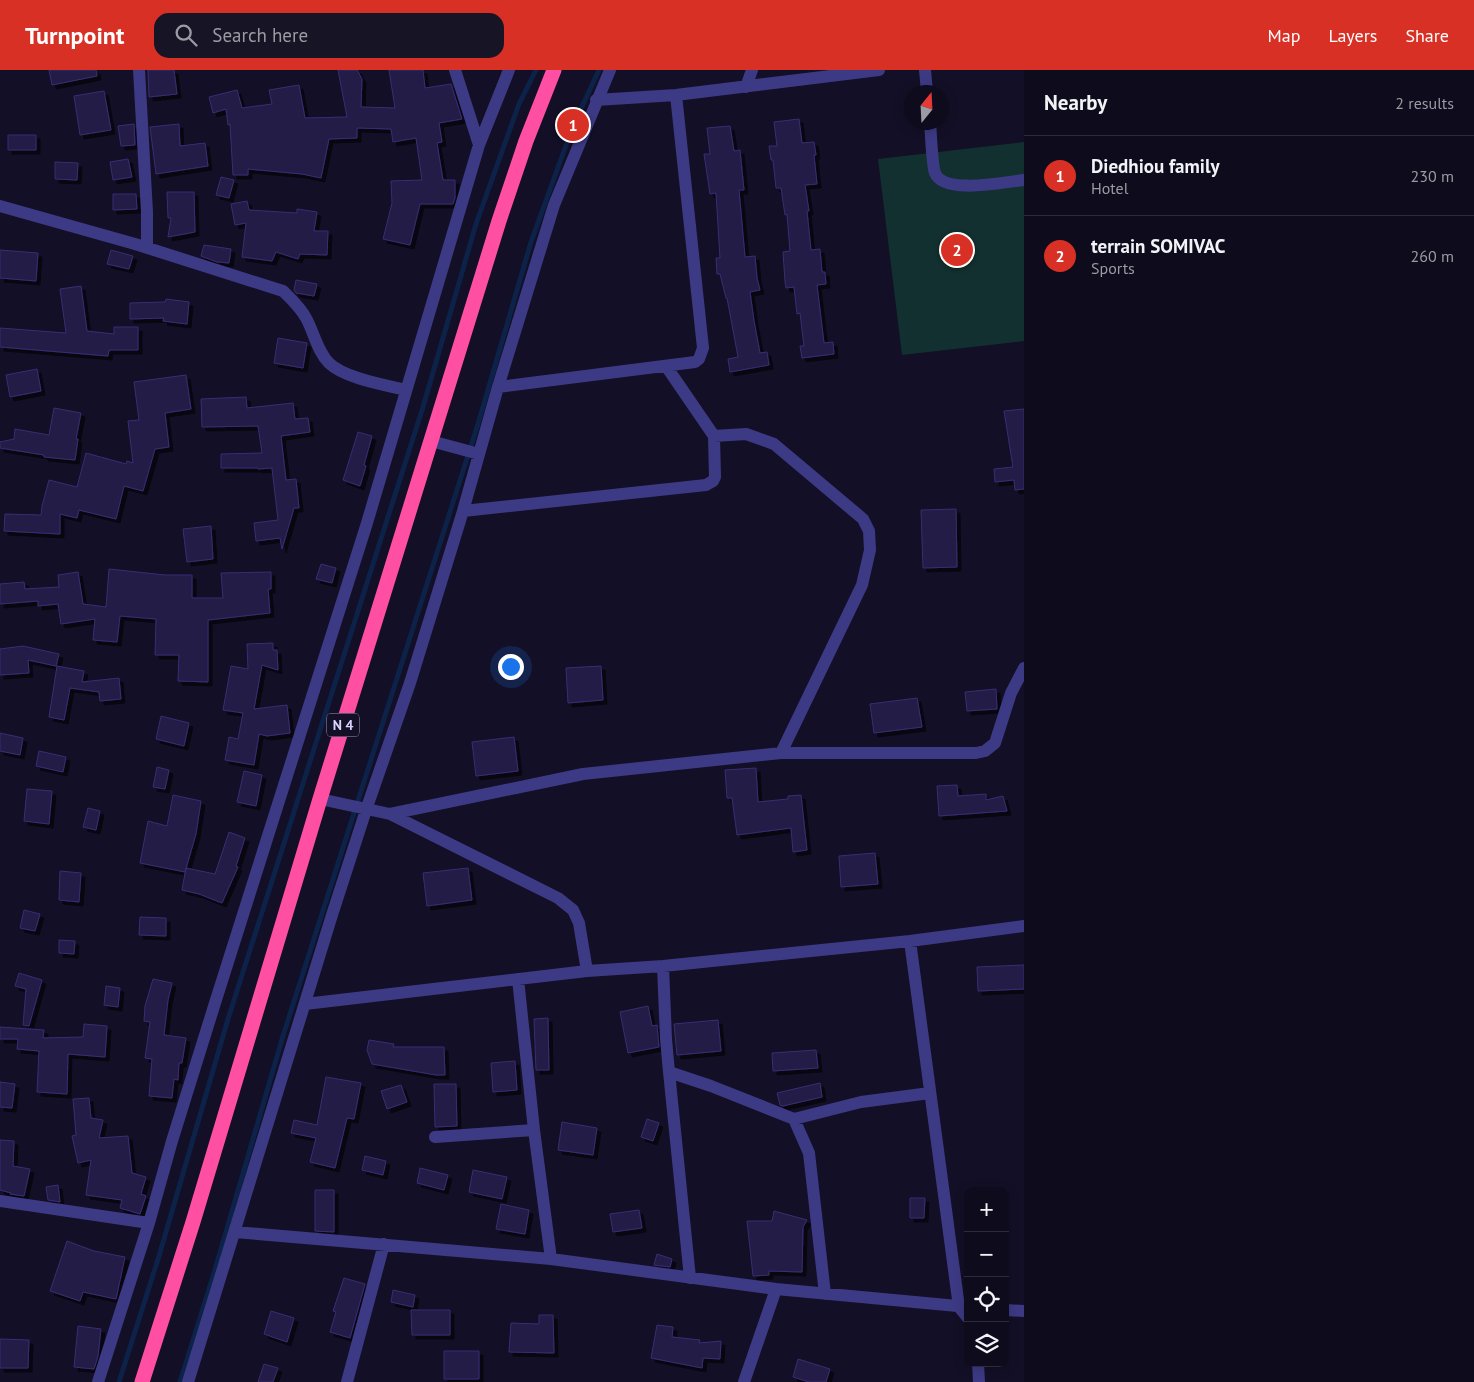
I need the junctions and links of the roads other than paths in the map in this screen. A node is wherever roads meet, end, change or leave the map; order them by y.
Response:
1 (139, 70) edge
2 (455, 70) edge
3 (509, 70) edge
4 (554, 70) edge
5 (610, 70) edge
6 (752, 70) edge
7 (879, 70) edge
8 (925, 70) edge
9 (926, 85) edge
10 (746, 87) junction
11 (676, 95) junction
12 (596, 100) junction
13 (931, 130) edge
14 (479, 145) junction
15 (1024, 180) edge
16 (0, 206) edge
17 (147, 248) junction
18 (666, 366) junction
19 (498, 387) junction
20 (406, 390) junction
21 (714, 436) junction
22 (431, 441) junction
23 (479, 454) junction
24 (463, 511) junction
25 (1024, 668) edge
26 (781, 753) junction
27 (320, 799) junction
28 (359, 808) junction
29 (390, 814) junction
30 (1024, 926) edge
31 (910, 941) junction
32 (663, 966) junction
33 (587, 971) junction
34 (518, 979) junction
35 (305, 1004) junction
36 (669, 1072) junction
37 (930, 1092) junction
38 (794, 1119) junction
39 (534, 1130) junction
40 (435, 1137) dead end
41 (0, 1201) edge
42 (149, 1223) junction
43 (235, 1232) junction
44 (384, 1244) junction
45 (550, 1259) junction
46 (690, 1278) junction
47 (776, 1289) junction
48 (825, 1294) junction
49 (963, 1307) edge
50 (1009, 1310) edge
51 (1024, 1311) edge
52 (978, 1367) edge
53 (98, 1382) edge
54 (142, 1382) edge
55 (188, 1382) edge
56 (347, 1382) edge
57 (744, 1382) edge
58 (979, 1382) edge

1 - 17 street
2 - 14 street
3 - 14 street
4 - 22 highway, N 4
5 - 12 street
6 - 10 street
7 - 10 street
8 - 9 street
10 - 11 street
11 - 12 street
11 - 18 street
12 - 19 street
13 - 15 street
14 - 20 street
16 - 17 street
17 - 20 street
18 - 19 street
18 - 21 street
19 - 23 street
20 - 42 street
21 - 24 street
21 - 26 street
22 - 23 street
22 - 27 highway, N 4
23 - 24 street
24 - 28 street
25 - 26 street
26 - 29 street
27 - 28 street
27 - 54 highway, N 4
28 - 29 street
28 - 35 street
29 - 33 street
30 - 31 street
31 - 32 street
31 - 37 street
32 - 33 street
32 - 36 street
33 - 34 street
34 - 35 street
34 - 39 street
35 - 43 street
36 - 38 street
36 - 46 street
37 - 38 street
37 - 49 street
38 - 48 street
39 - 40 street
39 - 45 street
41 - 42 street
42 - 53 street
43 - 44 street
43 - 55 street
44 - 45 street
44 - 56 street
45 - 46 street
46 - 47 street
47 - 48 street
47 - 57 street
48 - 49 street
50 - 51 street
52 - 58 street

